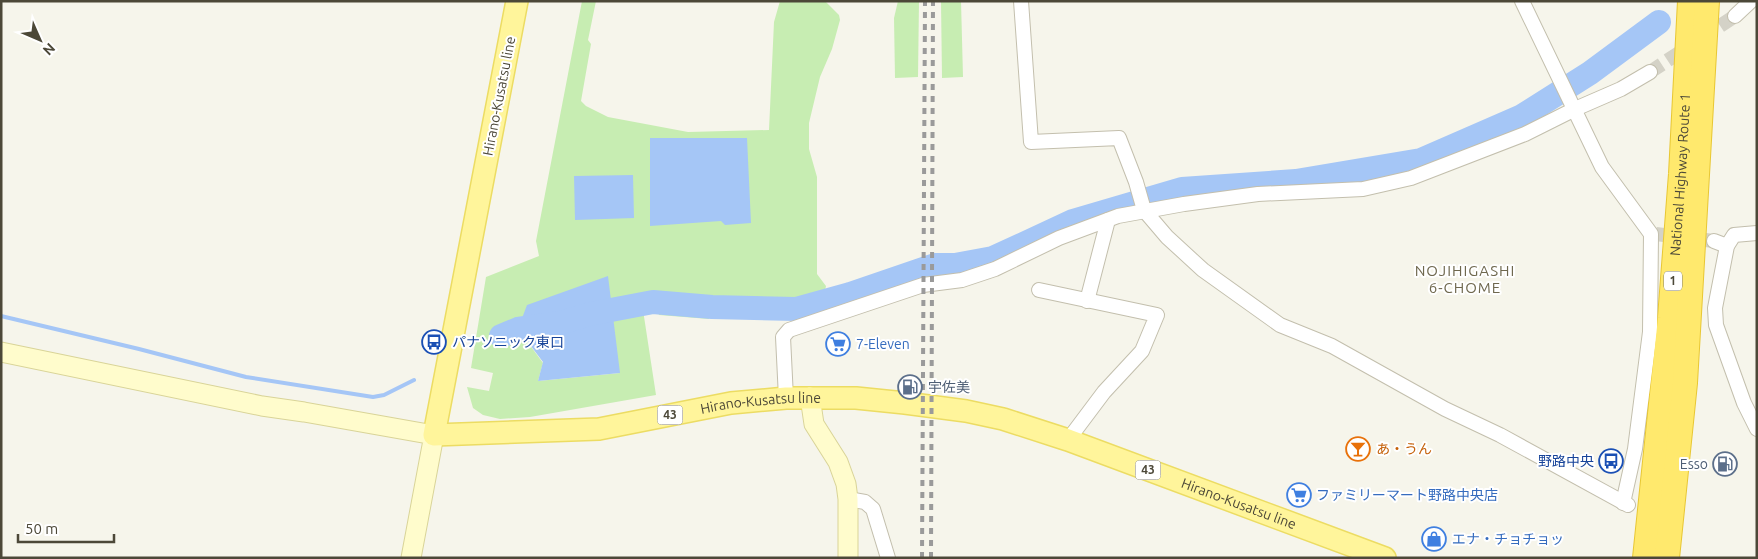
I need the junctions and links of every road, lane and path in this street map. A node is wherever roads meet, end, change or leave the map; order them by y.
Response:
1 (517, 1) edge
2 (1022, 1) edge
3 (1522, 1) edge
4 (1752, 1) edge
5 (1707, 4) edge
6 (1650, 72) tunnel mouth
7 (1569, 97) junction
8 (1689, 174) junction
9 (1142, 203) junction
10 (1108, 220) junction
11 (1757, 233) edge
12 (1039, 290) dead end
13 (1088, 300) junction
14 (1659, 333) junction
15 (1, 352) edge
16 (810, 397) junction
17 (786, 398) junction
18 (1757, 430) edge
19 (434, 435) junction
20 (1068, 440) junction
21 (848, 500) junction
22 (411, 558) edge
23 (848, 558) edge
24 (888, 558) edge
25 (1385, 558) edge
26 (1645, 558) edge
27 (1667, 558) edge

1 - 19 main road, Hirano-Kusatsu line
2 - 9 street
3 - 7 street
4 - 5 street
5 - 8 highway, National Highway Route 1 / 1
6 - 7 street
7 - 9 street
7 - 14 street
8 - 14 highway, National Highway Route 1 / 1
8 - 27 highway, National Highway Route 1 / 1
9 - 10 street
9 - 14 street
10 - 13 street
10 - 17 street
11 - 18 street
12 - 13 street
13 - 20 street
14 - 26 highway, National Highway Route 1 / 1
15 - 19 street
16 - 17 main road, Hirano-Kusatsu line / 43
16 - 20 main road, Hirano-Kusatsu line / 43
16 - 21 street
17 - 19 main road, Hirano-Kusatsu line / 43
19 - 22 street
20 - 25 main road, Hirano-Kusatsu line / 43
21 - 23 street
21 - 24 street

